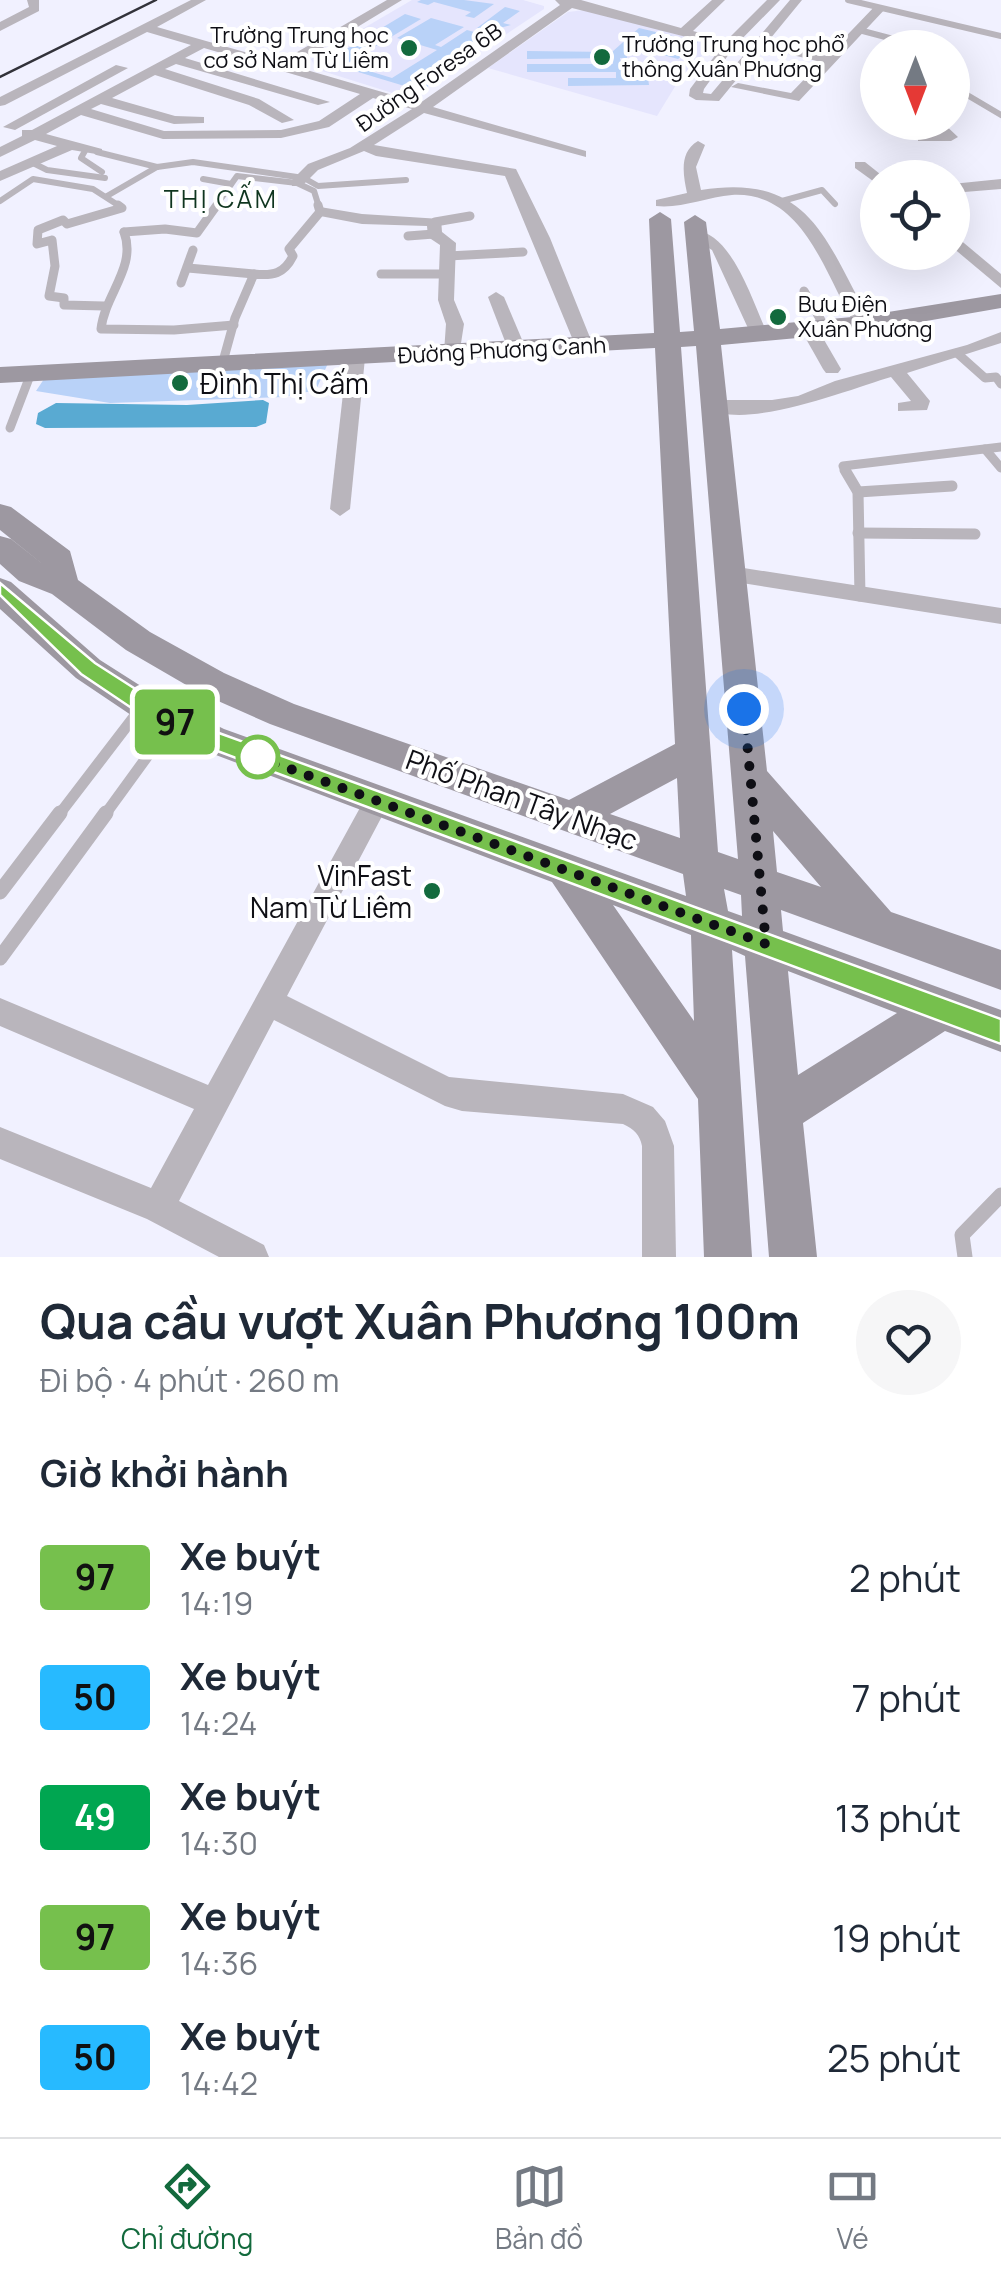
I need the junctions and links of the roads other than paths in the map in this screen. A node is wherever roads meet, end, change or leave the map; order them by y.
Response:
1 (33, 0) edge
2 (200, 0) edge
3 (396, 0) edge
4 (644, 0) edge
5 (720, 0) edge
6 (774, 0) edge
7 (796, 0) edge
8 (848, 0) edge
9 (567, 1) edge
10 (880, 8) junction
11 (622, 16) junction
12 (3, 23) edge
13 (148, 28) junction
14 (858, 30) joint
15 (684, 32) junction
16 (1001, 36) edge
17 (202, 44) junction
18 (730, 44) junction
19 (776, 48) dead end
20 (174, 59) junction
21 (830, 60) junction
22 (72, 66) junction
23 (277, 66) junction
24 (121, 68) dead end
25 (154, 70) junction
26 (106, 76) junction
27 (247, 80) junction
28 (738, 86) dead end
29 (226, 93) junction
30 (371, 93) junction
31 (970, 97) edge
32 (99, 99) junction
33 (0, 102) edge
34 (324, 102) dead end
35 (422, 108) junction
36 (78, 110) junction
37 (998, 112) edge
38 (5, 125) edge
39 (305, 128) junction
40 (32, 135) junction
41 (698, 145) dead end
42 (84, 148) junction
43 (360, 149) junction
44 (0, 153) edge
45 (581, 154) dead end
46 (329, 160) junction
47 (31, 162) junction
48 (157, 166) junction
49 (0, 177) edge
50 (203, 179) dead end
51 (406, 180) dead end
52 (301, 181) junction
53 (231, 184) junction
54 (1001, 184) edge
55 (970, 187) edge
56 (318, 188) junction
57 (108, 196) junction
58 (695, 197) junction
59 (0, 201) edge
60 (782, 201) junction
61 (835, 204) dead end
62 (660, 211) joint
63 (320, 212) junction
64 (470, 216) dead end
65 (430, 221) junction
66 (696, 228) joint
67 (408, 236) dead end
68 (193, 250) dead end
69 (523, 252) dead end
70 (970, 255) edge
71 (448, 265) junction
72 (188, 268) junction
73 (254, 274) junction
74 (381, 274) dead end
75 (182, 283) dead end
76 (1001, 283) edge
77 (804, 291) dead end
78 (496, 297) dead end
79 (1001, 301) edge
80 (104, 306) junction
81 (234, 324) junction
82 (863, 324) junction
83 (818, 330) junction
84 (760, 335) junction
85 (1001, 337) edge
86 (708, 339) junction
87 (665, 341) junction
88 (584, 345) junction
89 (517, 348) junction
90 (452, 352) junction
91 (957, 354) junction
92 (356, 358) junction
93 (222, 365) junction
94 (832, 369) dead end
95 (896, 370) junction
96 (32, 373) junction
97 (0, 374) edge
98 (1001, 384) edge
99 (716, 406) junction
100 (905, 407) dead end
101 (10, 428) dead end
102 (1001, 447) edge
103 (985, 449) junction
104 (1001, 468) edge
105 (952, 486) dead end
106 (858, 492) junction
107 (340, 509) dead end
108 (0, 514) edge
109 (858, 532) junction
110 (975, 534) dead end
111 (0, 547) edge
112 (731, 574) junction
113 (63, 586) junction
114 (860, 596) junction
115 (9, 602) edge
116 (1001, 616) edge
117 (158, 713) junction
118 (694, 751) junction
119 (750, 777) junction
120 (376, 802) junction
121 (570, 817) junction
122 (700, 862) junction
123 (566, 871) junction
124 (760, 884) junction
125 (0, 892) edge
126 (710, 924) junction
127 (877, 925) junction
128 (766, 944) junction
129 (0, 958) edge
130 (1001, 970) edge
131 (270, 1003) junction
132 (941, 1009) junction
133 (0, 1012) edge
134 (1001, 1032) edge
135 (718, 1092) junction
136 (215, 1103) junction
137 (779, 1113) junction
138 (0, 1143) edge
139 (1001, 1194) edge
140 (158, 1207) junction
141 (252, 1257) edge
142 (658, 1257) edge
143 (728, 1257) edge
144 (793, 1257) edge
145 (965, 1257) edge

1 - 12 street
2 - 13 street
3 - 23 street
4 - 11 street
5 - 15 street
6 - 18 street
7 - 18 street
8 - 10 lane
9 - 11 street
9 - 35 street, Đường Foresa 6B
10 - 14 street
10 - 16 lane
11 - 15 street
13 - 17 street
13 - 22 street
14 - 21 street
15 - 18 street
17 - 20 street
17 - 23 street
19 - 21 street
20 - 25 street
20 - 27 street
21 - 28 street
22 - 26 street
22 - 33 street
23 - 27 street
23 - 30 street
24 - 26 street
25 - 29 street
25 - 32 street
26 - 38 street
27 - 29 street
27 - 34 street
29 - 32 street
30 - 35 street
30 - 39 street
31 - 37 lane
32 - 36 street
35 - 43 street, Đường Foresa 6B
35 - 45 street
36 - 39 street
36 - 40 street
38 - 40 street
39 - 46 street
40 - 42 street
40 - 44 street
41 - 58 street
42 - 47 street
42 - 47 lane
42 - 48 lane
43 - 46 street, Đường Foresa 6B
43 - 88 street
46 - 52 street, Đường Foresa 6B
47 - 49 street
48 - 52 lane
48 - 57 lane
50 - 53 lane
51 - 56 lane
52 - 53 lane
52 - 56 lane
53 - 80 lane
54 - 55 street
56 - 63 lane
57 - 59 lane
57 - 80 lane
58 - 60 street
58 - 62 street
60 - 61 lane
60 - 82 street
62 - 87 street
63 - 65 street
63 - 73 lane
64 - 65 lane
65 - 67 lane
65 - 71 street
66 - 84 street
66 - 86 street
68 - 72 lane
69 - 71 lane
70 - 76 street
71 - 74 lane
71 - 90 street
72 - 73 lane
72 - 75 lane
73 - 81 lane
77 - 83 lane
78 - 89 street
79 - 82 street, Đường Phương Canh
80 - 81 lane
81 - 93 lane
82 - 83 street, Đường Phương Canh
83 - 84 street, Đường Phương Canh
83 - 94 street
84 - 86 street, Đường Phương Canh
85 - 91 street
86 - 87 street, Đường Phương Canh
86 - 99 street
87 - 88 street, Đường Phương Canh
87 - 118 street
88 - 89 street, Đường Phương Canh
89 - 90 street, Đường Phương Canh
90 - 92 street, Đường Phương Canh
91 - 95 street
91 - 98 lane
92 - 93 street, Đường Phương Canh
92 - 107 street
93 - 96 street, Đường Phương Canh
95 - 99 street
95 - 100 street
96 - 97 street, Đường Phương Canh
96 - 101 lane
99 - 112 street
102 - 103 lane
103 - 104 lane
103 - 106 lane
105 - 106 lane
106 - 109 lane
108 - 113 street
109 - 110 lane
109 - 114 lane
111 - 113 street, Phố Phan Tây Nhạc
112 - 114 street
112 - 119 street
113 - 121 street, Phố Phan Tây Nhạc
114 - 116 street
115 - 117 street, Phố Phan Tây Nhạc
117 - 120 street, Phố Phan Tây Nhạc
117 - 125 lane
117 - 129 lane
118 - 121 street
118 - 122 street
119 - 124 street
119 - 127 street
120 - 123 street, Phố Phan Tây Nhạc
120 - 131 street
121 - 122 street, Phố Phan Tây Nhạc
122 - 124 street, Phố Phan Tây Nhạc
122 - 126 street
123 - 126 street, Phố Phan Tây Nhạc
123 - 135 street
124 - 127 street, Phố Phan Tây Nhạc
124 - 128 street
126 - 128 street, Phố Phan Tây Nhạc
126 - 135 street
127 - 130 street, Phố Phan Tây Nhạc
128 - 132 street, Phố Phan Tây Nhạc
128 - 137 street
131 - 136 street
131 - 142 street
132 - 134 street, Phố Phan Tây Nhạc
132 - 137 street
133 - 136 street
135 - 143 street
136 - 140 street
137 - 144 street
138 - 140 street
139 - 145 lane
140 - 141 street

